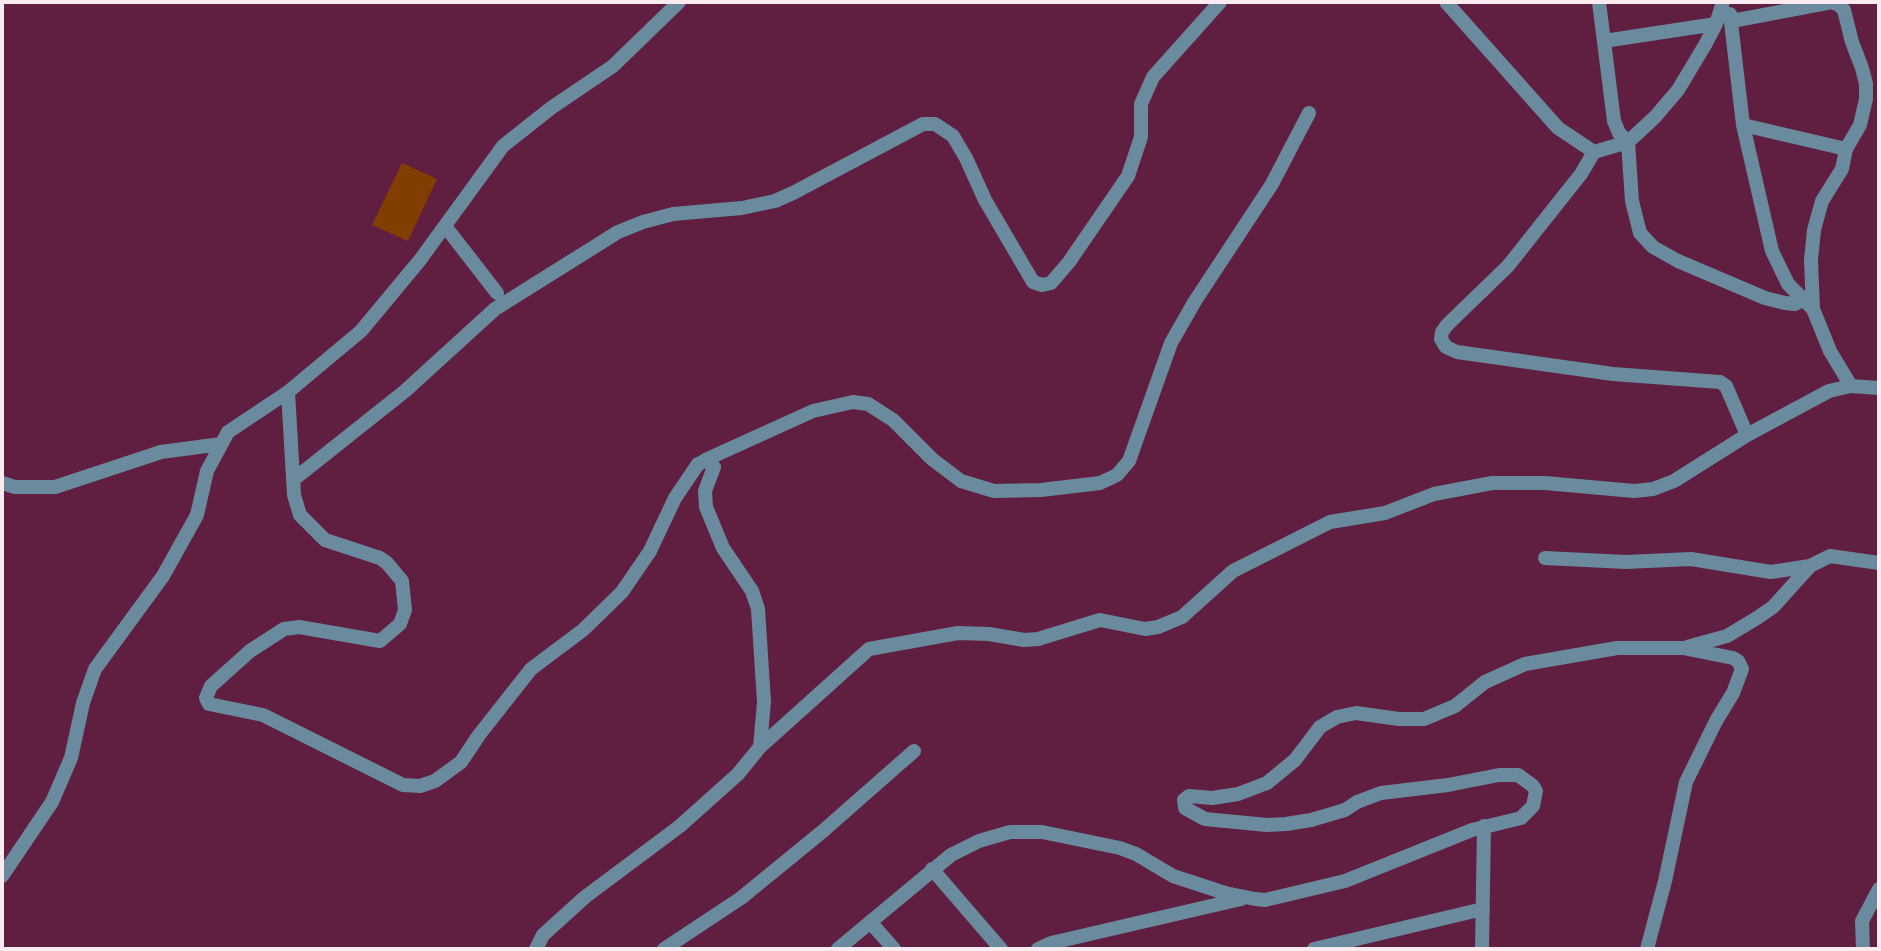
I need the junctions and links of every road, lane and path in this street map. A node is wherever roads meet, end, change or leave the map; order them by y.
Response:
1 (679, 2) edge
2 (1220, 2) edge
3 (1446, 2) edge
4 (1599, 2) edge
5 (1725, 2) edge
6 (1732, 21) junction
7 (1716, 24) junction
8 (1604, 41) junction
9 (1309, 113) dead end
10 (1743, 125) junction
11 (1628, 142) junction
12 (1846, 149) junction
13 (1594, 152) junction
14 (445, 226) junction
15 (497, 293) dead end
16 (1808, 304) junction
17 (1851, 386) junction
18 (1879, 388) edge
19 (288, 392) junction
20 (1747, 435) junction
21 (221, 444) junction
22 (705, 460) junction
23 (293, 480) junction
24 (2, 483) edge
25 (1545, 558) dead end
26 (1879, 563) edge
27 (1810, 566) junction
28 (1683, 648) junction
29 (760, 747) junction
30 (914, 751) dead end
31 (1484, 826) junction
32 (932, 869) junction
33 (2, 876) edge
34 (1879, 889) edge
35 (1245, 898) junction
36 (1483, 909) junction
37 (871, 923) junction
38 (536, 949) edge
39 (664, 949) edge
40 (838, 949) edge
41 (894, 949) edge
42 (1001, 949) edge
43 (1038, 949) edge
44 (1314, 949) edge
45 (1482, 949) edge
46 (1647, 949) edge
47 (1863, 949) edge

1 - 14 street
2 - 23 street
3 - 13 street
4 - 8 street
5 - 6 street
5 - 7 street
6 - 10 street
6 - 12 street
7 - 8 street
7 - 11 street
8 - 11 street
9 - 22 street
10 - 12 street
10 - 16 street
11 - 13 street
11 - 16 street
12 - 16 street
13 - 20 street
14 - 15 street
14 - 19 street
16 - 17 street
17 - 18 street
17 - 20 street
19 - 21 street
19 - 23 street
20 - 29 street
21 - 24 street
21 - 33 street
22 - 23 street
22 - 29 street
25 - 27 street
26 - 27 street
27 - 28 street
28 - 31 street
28 - 46 street
29 - 38 street
30 - 39 street
31 - 35 street
31 - 36 street
32 - 35 street
32 - 37 street
32 - 42 street
34 - 47 street
35 - 43 street
36 - 44 street
36 - 45 street
37 - 40 street
37 - 41 street

